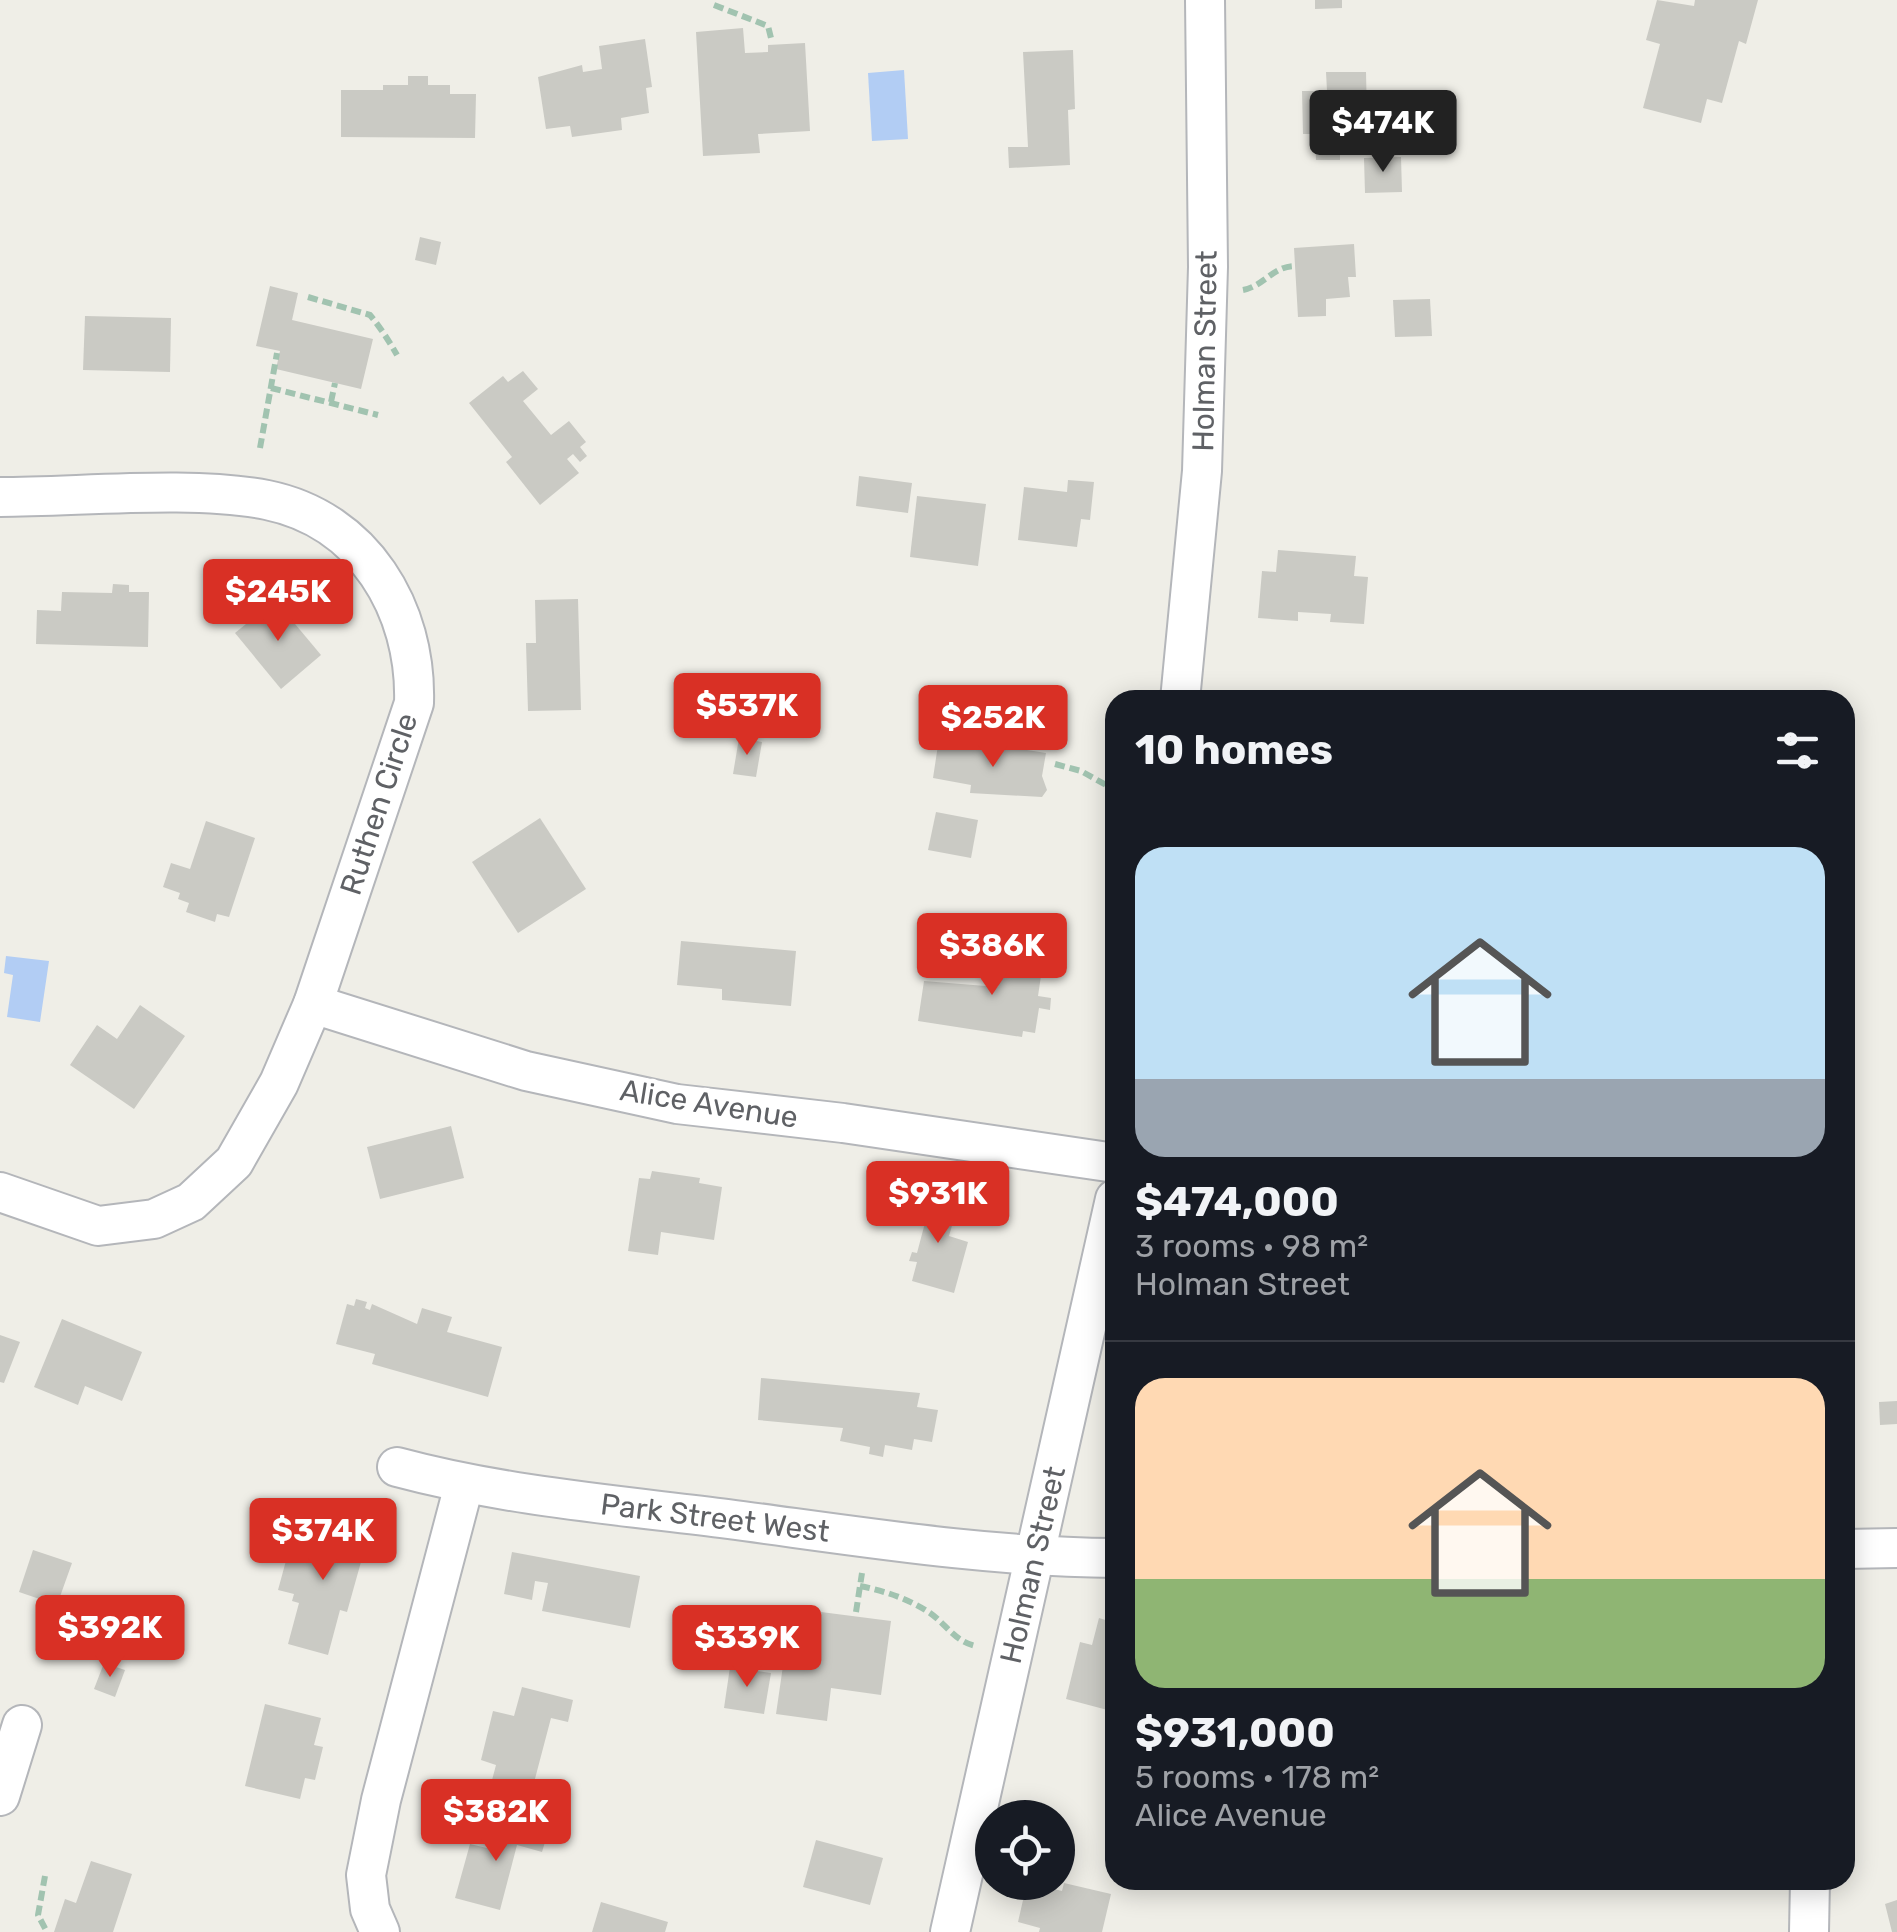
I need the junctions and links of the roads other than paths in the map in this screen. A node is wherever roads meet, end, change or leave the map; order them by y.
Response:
1 (1205, 0) edge
2 (0, 496) edge
3 (1181, 690) edge
4 (312, 1004) junction
5 (1105, 1162) edge
6 (0, 1192) edge
7 (1105, 1243) edge
8 (397, 1468) dead end
9 (464, 1485) junction
10 (1897, 1548) edge
11 (1855, 1550) edge
12 (1034, 1558) junction
13 (1105, 1558) edge
14 (22, 1724) dead end
15 (0, 1796) edge
16 (1810, 1890) edge
17 (380, 1932) edge
18 (950, 1932) edge
19 (1810, 1932) edge

1 - 3 street, Holman Street
2 - 4 street, Ruthen Circle
4 - 5 street, Alice Avenue
4 - 6 street, Ruthen Circle
7 - 12 street, Holman Street
8 - 9 street, Park Street West
9 - 12 street, Park Street West
9 - 17 street
10 - 11 street
12 - 13 street, Park Street West
12 - 18 street, Holman Street
14 - 15 street
16 - 19 street

